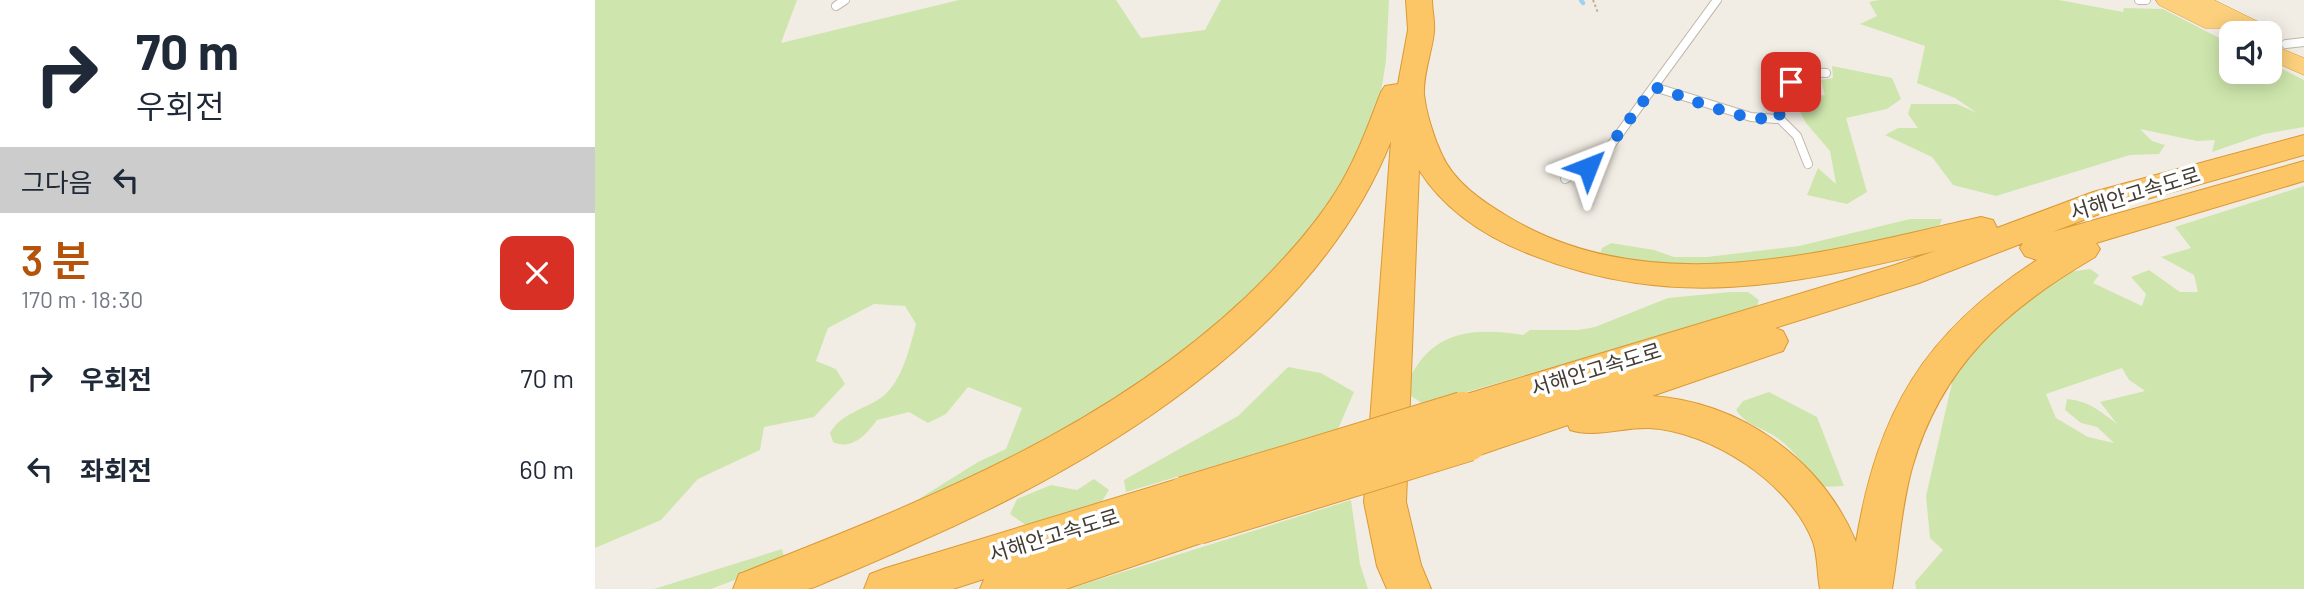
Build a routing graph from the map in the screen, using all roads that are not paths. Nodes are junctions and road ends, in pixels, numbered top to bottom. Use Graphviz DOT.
graph roads {
  1 [pos="845,0"];
  2 [pos="1430,0"];
  3 [pos="1438,0"];
  4 [pos="1717,0"];
  5 [pos="2139,0"];
  6 [pos="2146,0"];
  7 [pos="2167,0"];
  8 [pos="2210,4"];
  9 [pos="836,6"];
  10 [pos="1411,9"];
  11 [pos="2241,21"];
  12 [pos="2219,26"];
  13 [pos="2292,44"];
  14 [pos="2304,68"];
  15 [pos="1825,73"];
  16 [pos="1654,87"];
  17 [pos="1403,93"];
  18 [pos="1779,118"];
  19 [pos="2301,154"];
  20 [pos="1808,164"];
  21 [pos="1565,179"];
  22 [pos="2104,200"];
  23 [pos="2134,222"];
  24 [pos="1465,426"];
  25 [pos="1191,510"];
  26 [pos="755,589"];
  27 [pos="886,589"];
  28 [pos="1002,589"];
  29 [pos="1386,589"];
  30 [pos="1409,589"];
  31 [pos="1842,589"];
  32 [pos="1870,589"];
  1 -- 9 [label="lane"];
  2 -- 10 [label="highway"];
  3 -- 10 [label="highway"];
  4 -- 16 [label="lane"];
  5 -- 6 [label="lane"];
  7 -- 12 [label="highway"];
  8 -- 11 [label="highway"];
  10 -- 17 [label="highway"];
  13 -- 14 [label="highway"];
  15 -- 18 [label="lane"];
  16 -- 18 [label="lane"];
  16 -- 21 [label="lane"];
  17 -- 22 [label="highway"];
  17 -- 26 [label="highway"];
  17 -- 29 [label="highway"];
  17 -- 30 [label="highway"];
  18 -- 20 [label="lane"];
  19 -- 22 [label="highway, 서해안고속도로"];
  19 -- 23 [label="highway, 서해안고속도로"];
  22 -- 24 [label="highway, 서해안고속도로"];
  23 -- 24 [label="highway, 서해안고속도로"];
  23 -- 32 [label="highway"];
  24 -- 25 [label="highway, 서해안고속도로, bridge"];
  24 -- 31 [label="highway"];
  25 -- 27 [label="highway, 서해안고속도로"];
  25 -- 28 [label="highway, 서해안고속도로"];
}
